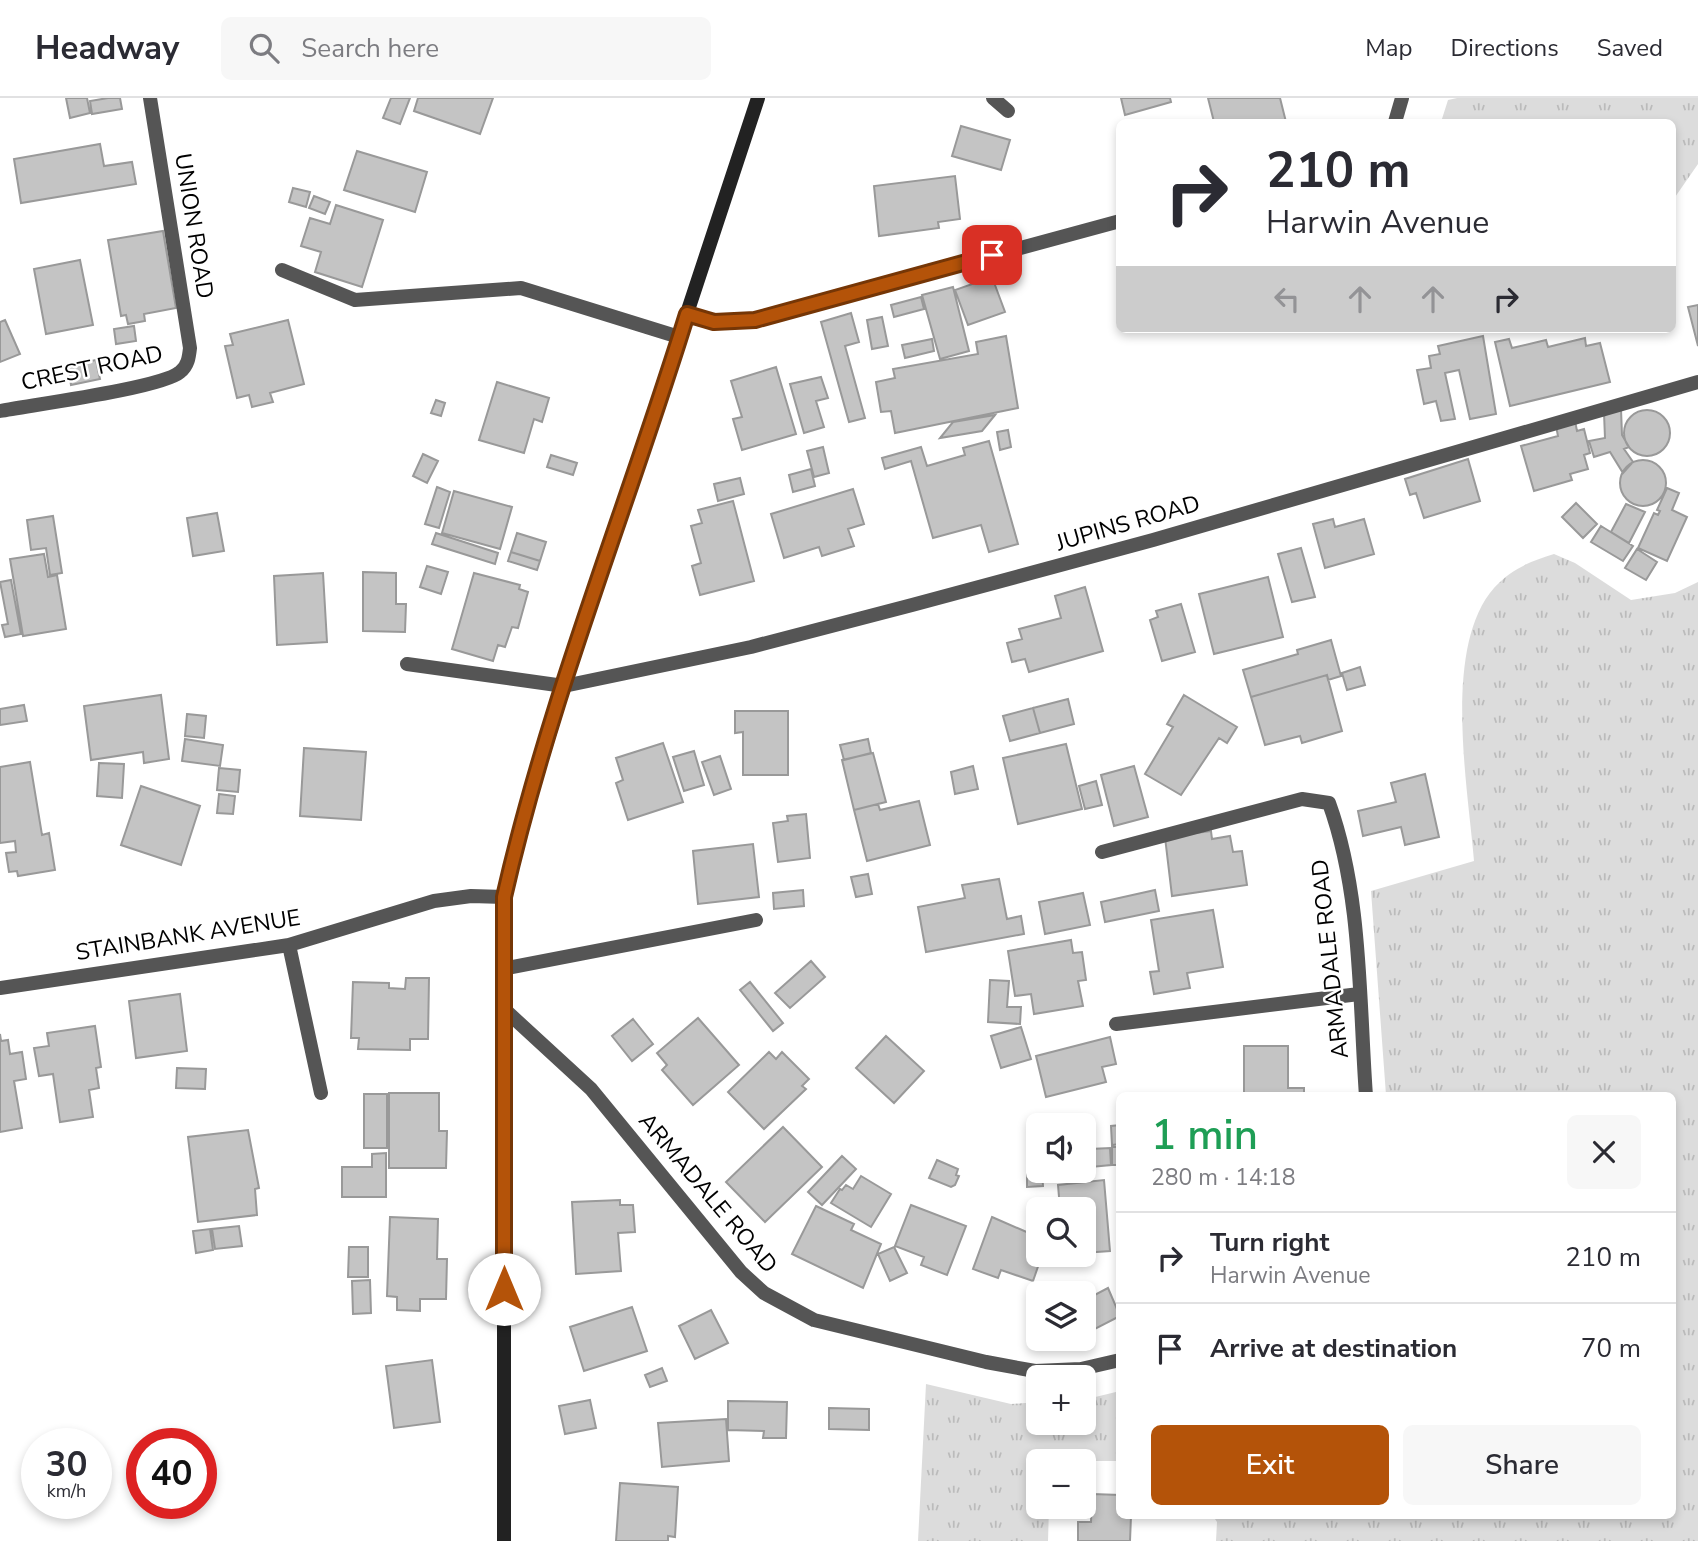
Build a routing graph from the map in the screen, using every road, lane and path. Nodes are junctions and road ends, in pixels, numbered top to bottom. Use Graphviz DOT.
graph roads {
  1 [pos="150,98"];
  2 [pos="758,98"];
  3 [pos="993,98"];
  4 [pos="1402,98"];
  5 [pos="1008,111"];
  6 [pos="1396,119"];
  7 [pos="1116,222"];
  8 [pos="282,270"];
  9 [pos="687,314"];
  10 [pos="680,337"];
  11 [pos="188,362"];
  12 [pos="1698,382"];
  13 [pos="0,411"];
  14 [pos="407,664"];
  15 [pos="565,686"];
  16 [pos="1102,852"];
  17 [pos="504,897"];
  18 [pos="756,920"];
  19 [pos="289,945"];
  20 [pos="502,969"];
  21 [pos="0,988"];
  22 [pos="1359,994"];
  23 [pos="504,1009"];
  24 [pos="1116,1024"];
  25 [pos="1366,1092"];
  26 [pos="321,1094"];
  27 [pos="1116,1361"];
  28 [pos="505,1541"];
  1 -- 11 [label="street, UNION ROAD"];
  2 -- 9 [label="street"];
  3 -- 5 [label="street"];
  4 -- 6 [label="street"];
  7 -- 9 [label="street"];
  8 -- 10 [label="street"];
  9 -- 10 [label="street"];
  10 -- 15 [label="street"];
  11 -- 13 [label="street, CREST ROAD"];
  12 -- 15 [label="street, JUPINS ROAD"];
  14 -- 15 [label="street, JUPINS ROAD"];
  15 -- 17 [label="street"];
  16 -- 22 [label="street, ARMADALE ROAD"];
  17 -- 19 [label="street, STAINBANK AVENUE"];
  17 -- 20 [label="street"];
  18 -- 20 [label="street"];
  19 -- 21 [label="street, STAINBANK AVENUE"];
  19 -- 26 [label="street"];
  20 -- 23 [label="street"];
  22 -- 24 [label="street"];
  22 -- 25 [label="street, ARMADALE ROAD"];
  23 -- 27 [label="street, ARMADALE ROAD"];
  23 -- 28 [label="street"];
}
